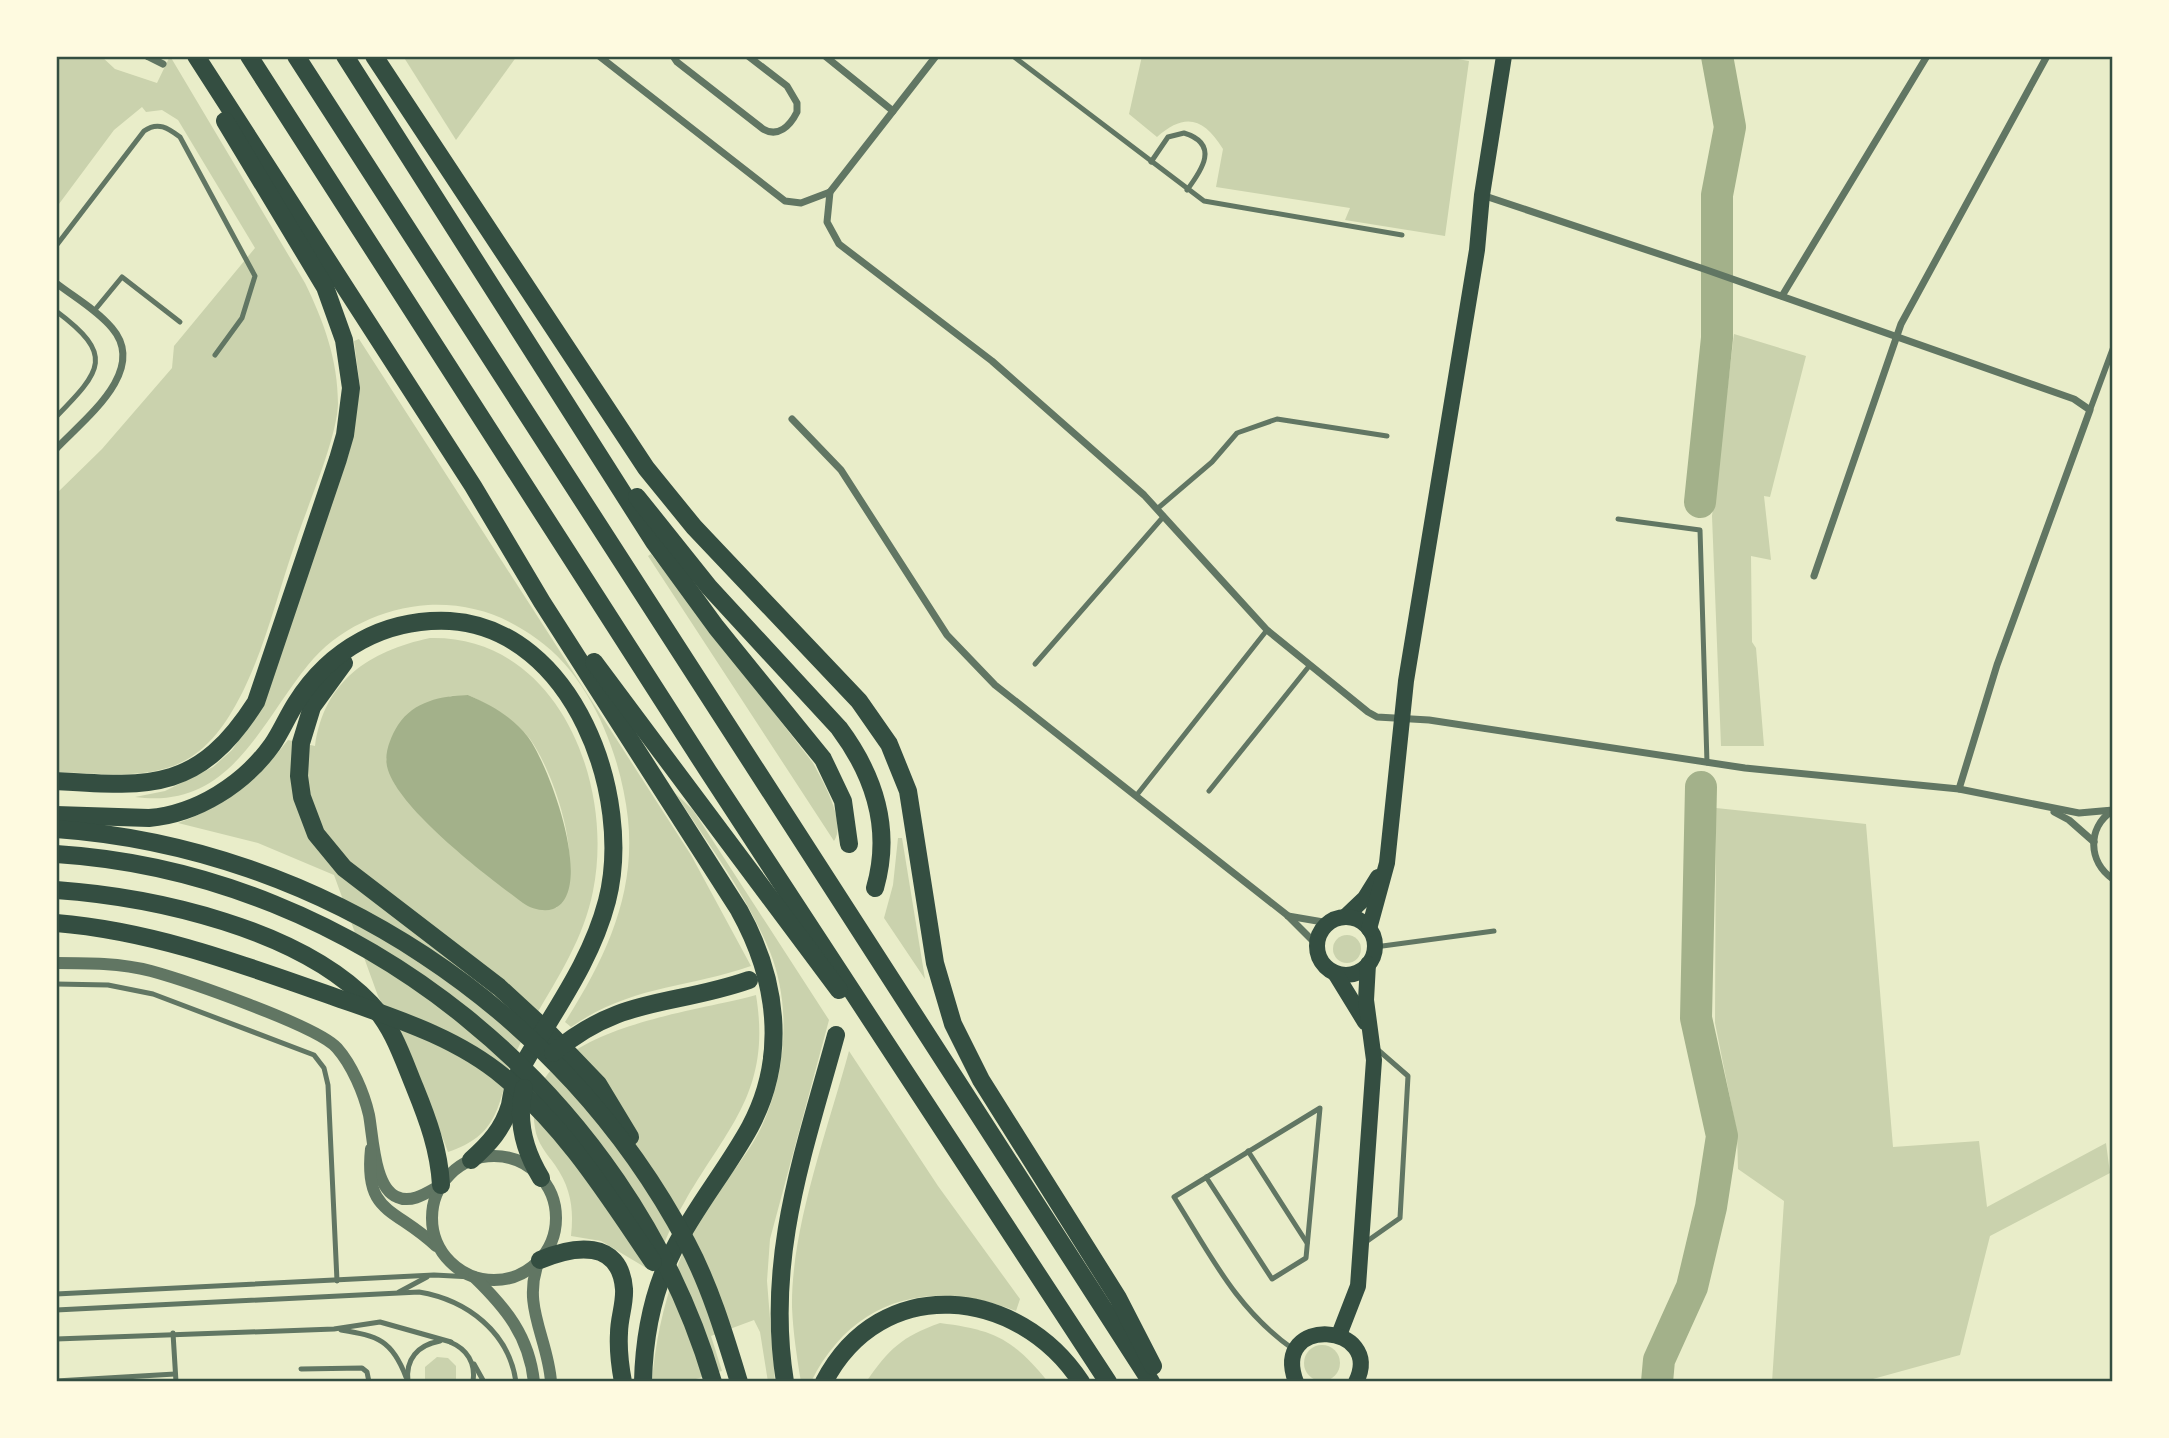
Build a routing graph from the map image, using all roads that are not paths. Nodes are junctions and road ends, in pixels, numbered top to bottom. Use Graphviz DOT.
graph roads {
  1 [pos="147,56"];
  2 [pos="190,56"];
  3 [pos="196,56"];
  4 [pos="249,56"];
  5 [pos="296,56"];
  6 [pos="345,56"];
  7 [pos="374,56"];
  8 [pos="599,56"];
  9 [pos="673,56"];
  10 [pos="748,56"];
  11 [pos="825,56"];
  12 [pos="936,56"];
  13 [pos="1013,56"];
  14 [pos="1504,56"];
  15 [pos="1927,56"];
  16 [pos="2047,56"];
  17 [pos="163,64"];
  18 [pos="894,111"];
  19 [pos="1151,162"];
  20 [pos="1187,190"];
  21 [pos="830,192"];
  22 [pos="1482,195"];
  23 [pos="1402,234"];
  24 [pos="56,246"];
  25 [pos="56,283"];
  26 [pos="1782,296"];
  27 [pos="504,304"];
  28 [pos="56,311"];
  29 [pos="93,312"];
  30 [pos="180,322"];
  31 [pos="1898,337"];
  32 [pos="2113,348"];
  33 [pos="215,355"];
  34 [pos="2090,410"];
  35 [pos="56,417"];
  36 [pos="792,419"];
  37 [pos="1387,436"];
  38 [pos="56,449"];
  39 [pos="473,486"];
  40 [pos="1157,509"];
  41 [pos="1164,516"];
  42 [pos="1618,519"];
  43 [pos="1814,576"];
  44 [pos="396,627"];
  45 [pos="1267,630"];
  46 [pos="1035,664"];
  47 [pos="1310,665"];
  48 [pos="1402,719"];
  49 [pos="1707,763"];
  50 [pos="56,782"];
  51 [pos="1959,789"];
  52 [pos="1209,791"];
  53 [pos="1136,796"];
  54 [pos="2047,809"];
  55 [pos="2113,810"];
  56 [pos="56,815"];
  57 [pos="56,829"];
  58 [pos="2094,842"];
  59 [pos="849,844"];
  60 [pos="56,854"];
  61 [pos="1387,863"];
  62 [pos="2112,880"];
  63 [pos="875,888"];
  64 [pos="56,890"];
  65 [pos="1287,915"];
  66 [pos="1346,917"];
  67 [pos="1329,922"];
  68 [pos="56,923"];
  69 [pos="1369,929"];
  70 [pos="1494,931"];
  71 [pos="1317,945"];
  72 [pos="1375,947"];
  73 [pos="56,963"];
  74 [pos="1368,964"];
  75 [pos="1335,973"];
  76 [pos="749,980"];
  77 [pos="56,984"];
  78 [pos="836,1035"];
  79 [pos="541,1040"];
  80 [pos="1373,1041"];
  81 [pos="914,1086"];
  82 [pos="523,1091"];
  83 [pos="372,1141"];
  84 [pos="1248,1152"];
  85 [pos="471,1160"];
  86 [pos="1206,1177"];
  87 [pos="541,1178"];
  88 [pos="441,1185"];
  89 [pos="662,1199"];
  90 [pos="1307,1244"];
  91 [pos="1361,1246"];
  92 [pos="442,1252"];
  93 [pos="540,1260"];
  94 [pos="431,1275"];
  95 [pos="474,1277"];
  96 [pos="337,1281"];
  97 [pos="396,1293"];
  98 [pos="56,1294"];
  99 [pos="56,1310"];
  100 [pos="688,1314"];
  101 [pos="334,1329"];
  102 [pos="173,1333"];
  103 [pos="1339,1335"];
  104 [pos="56,1339"];
  105 [pos="451,1342"];
  106 [pos="1296,1351"];
  107 [pos="470,1357"];
  108 [pos="301,1369"];
  109 [pos="175,1374"];
  110 [pos="407,1378"];
  111 [pos="711,1378"];
  112 [pos="56,1381"];
  113 [pos="176,1382"];
  114 [pos="369,1382"];
  115 [pos="474,1382"];
  116 [pos="484,1382"];
  117 [pos="516,1382"];
  118 [pos="534,1382"];
  119 [pos="551,1382"];
  120 [pos="624,1382"];
  121 [pos="643,1382"];
  122 [pos="738,1382"];
  123 [pos="785,1382"];
  124 [pos="824,1382"];
  125 [pos="1080,1382"];
  126 [pos="1108,1382"];
  127 [pos="1151,1382"];
  128 [pos="1161,1382"];
  129 [pos="1296,1382"];
  130 [pos="1356,1382"];
  1 -- 17 [label="street"];
  2 -- 50 [label="highway"];
  3 -- 39 [label="highway"];
  4 -- 81 [label="highway"];
  5 -- 127 [label="highway"];
  6 -- 27 [label="highway"];
  7 -- 128 [label="highway"];
  8 -- 21 [label="street"];
  9 -- 10 [label="street"];
  11 -- 18 [label="street"];
  12 -- 18 [label="street"];
  13 -- 19 [label="lane"];
  14 -- 22 [label="main road"];
  15 -- 26 [label="street"];
  16 -- 31 [label="street"];
  18 -- 21 [label="street"];
  19 -- 20 [label="lane"];
  19 -- 20 [label="lane"];
  20 -- 23 [label="lane"];
  21 -- 40 [label="street"];
  22 -- 26 [label="street"];
  22 -- 48 [label="main road"];
  24 -- 33 [label="lane"];
  25 -- 29 [label="street"];
  26 -- 31 [label="street"];
  27 -- 59 [label="highway"];
  27 -- 63 [label="highway"];
  28 -- 35 [label="lane"];
  29 -- 30 [label="lane"];
  29 -- 38 [label="street"];
  31 -- 34 [label="street"];
  31 -- 43 [label="street"];
  32 -- 34 [label="street"];
  34 -- 51 [label="street"];
  36 -- 53 [label="street"];
  37 -- 40 [label="lane"];
  39 -- 81 [label="highway"];
  39 -- 121 [label="highway"];
  40 -- 41 [label="street"];
  41 -- 45 [label="street"];
  41 -- 46 [label="lane"];
  42 -- 49 [label="lane"];
  44 -- 56 [label="highway"];
  44 -- 79 [label="highway"];
  44 -- 89 [label="highway"];
  45 -- 47 [label="street"];
  45 -- 53 [label="lane"];
  47 -- 48 [label="street"];
  47 -- 52 [label="lane"];
  48 -- 49 [label="street"];
  48 -- 61 [label="main road"];
  49 -- 51 [label="street"];
  51 -- 54 [label="street"];
  53 -- 65 [label="street"];
  54 -- 55 [label="street"];
  54 -- 58 [label="street"];
  55 -- 58 [label="street"];
  57 -- 89 [label="highway"];
  58 -- 62 [label="street"];
  60 -- 100 [label="highway"];
  61 -- 66 [label="main road"];
  61 -- 69 [label="main road"];
  64 -- 88 [label="highway"];
  65 -- 67 [label="street"];
  65 -- 71 [label="street"];
  66 -- 67 [label="main road"];
  66 -- 69 [label="main road"];
  67 -- 71 [label="main road"];
  68 -- 100 [label="highway"];
  69 -- 72 [label="main road"];
  70 -- 72 [label="lane"];
  71 -- 75 [label="main road"];
  72 -- 74 [label="main road"];
  73 -- 83 [label="street"];
  74 -- 75 [label="main road"];
  74 -- 80 [label="main road"];
  75 -- 80 [label="main road"];
  76 -- 82 [label="highway"];
  77 -- 96 [label="lane"];
  78 -- 123 [label="highway"];
  79 -- 82 [label="highway"];
  79 -- 85 [label="highway"];
  80 -- 91 [label="main road"];
  80 -- 91 [label="lane"];
  81 -- 126 [label="highway"];
  82 -- 87 [label="highway"];
  83 -- 88 [label="street"];
  83 -- 92 [label="street"];
  84 -- 86 [label="lane"];
  84 -- 90 [label="lane"];
  84 -- 90 [label="lane"];
  85 -- 87 [label="street"];
  85 -- 88 [label="street"];
  86 -- 90 [label="lane"];
  86 -- 106 [label="lane"];
  87 -- 93 [label="street"];
  88 -- 92 [label="street"];
  89 -- 122 [label="highway"];
  91 -- 103 [label="main road"];
  92 -- 95 [label="street"];
  93 -- 95 [label="street"];
  93 -- 119 [label="street"];
  93 -- 120 [label="highway"];
  94 -- 95 [label="lane"];
  94 -- 96 [label="lane"];
  94 -- 97 [label="lane"];
  95 -- 118 [label="street"];
  96 -- 98 [label="lane"];
  97 -- 99 [label="lane"];
  97 -- 117 [label="lane"];
  100 -- 111 [label="highway"];
  101 -- 102 [label="lane"];
  101 -- 105 [label="lane"];
  101 -- 110 [label="lane"];
  102 -- 104 [label="lane"];
  102 -- 109 [label="lane"];
  103 -- 106 [label="main road"];
  103 -- 130 [label="main road"];
  105 -- 107 [label="lane"];
  105 -- 110 [label="lane"];
  106 -- 129 [label="main road"];
  107 -- 115 [label="lane"];
  107 -- 116 [label="lane"];
  108 -- 114 [label="lane"];
  109 -- 112 [label="lane"];
  109 -- 113 [label="lane"];
  124 -- 125 [label="highway"];
}
